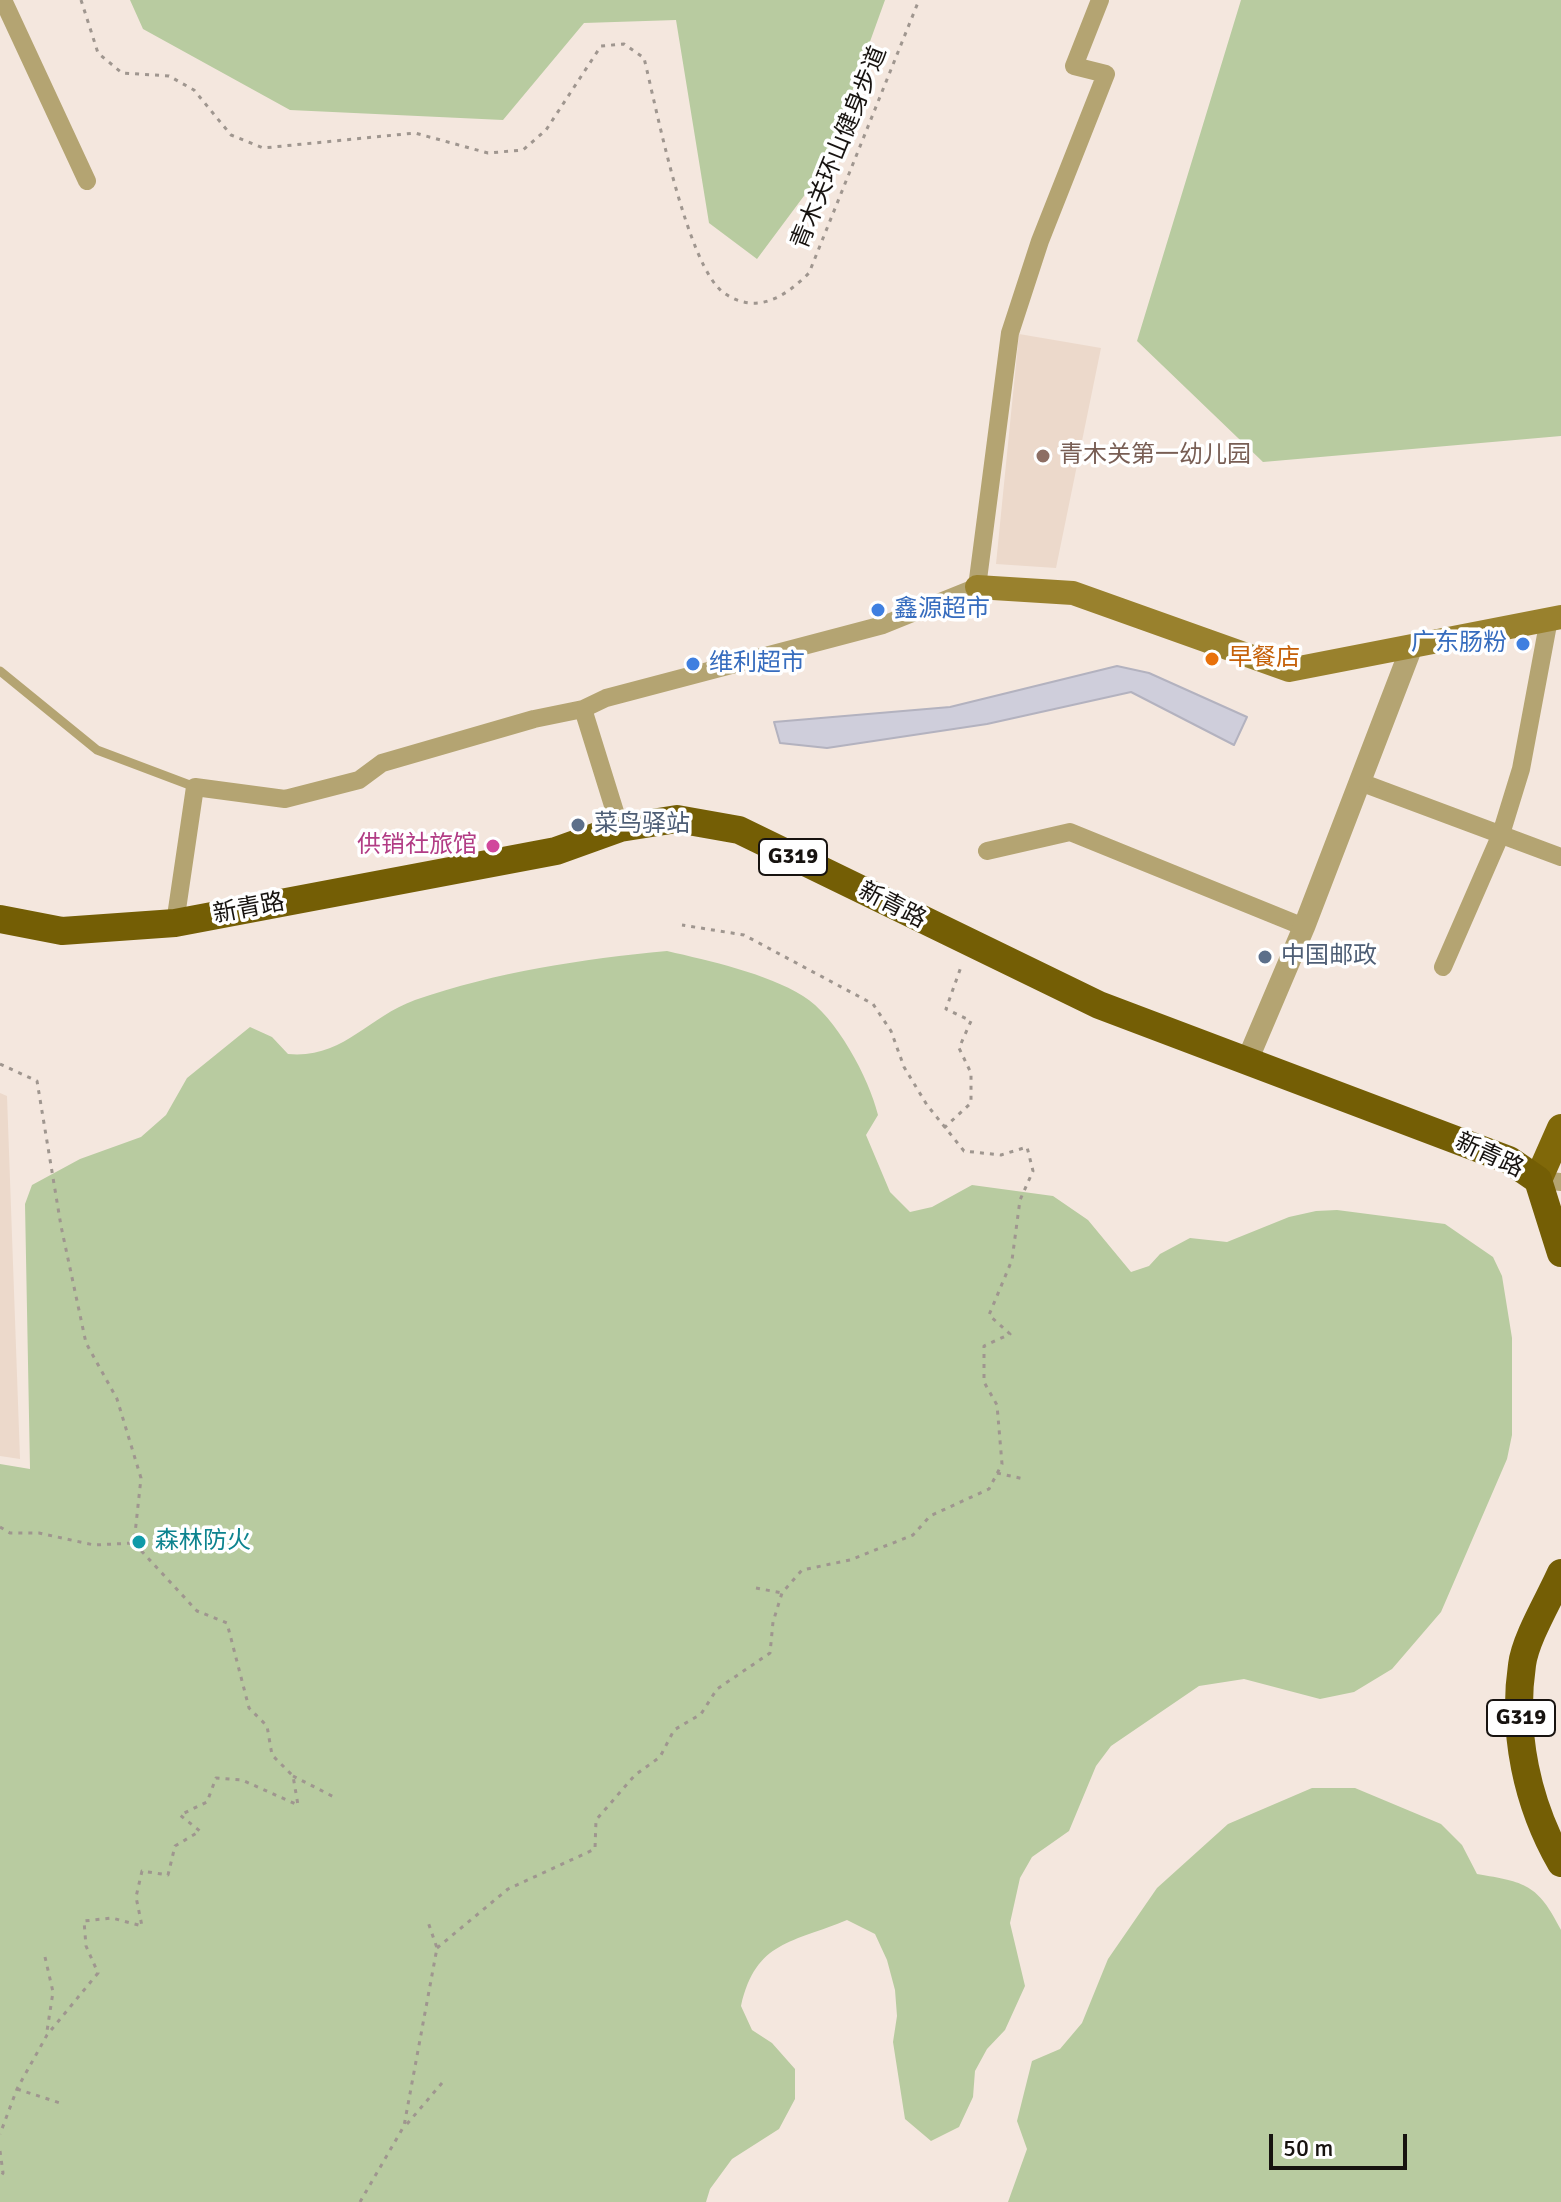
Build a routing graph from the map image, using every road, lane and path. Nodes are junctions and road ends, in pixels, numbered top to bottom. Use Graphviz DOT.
graph roads {
  1 [pos="3,0"];
  2 [pos="81,0"];
  3 [pos="919,0"];
  4 [pos="1100,0"];
  5 [pos="87,181"];
  6 [pos="977,587"];
  7 [pos="1555,618"];
  8 [pos="1412,646"];
  9 [pos="0,671"];
  10 [pos="583,709"];
  11 [pos="1360,782"];
  12 [pos="195,787"];
  13 [pos="620,828"];
  14 [pos="1501,834"];
  15 [pos="987,851"];
  16 [pos="1561,857"];
  17 [pos="0,919"];
  18 [pos="175,923"];
  19 [pos="682,925"];
  20 [pos="1304,927"];
  21 [pos="969,945"];
  22 [pos="1443,967"];
  23 [pos="1247,1061"];
  24 [pos="0,1064"];
  25 [pos="944,1128"];
  26 [pos="1561,1128"];
  27 [pos="1550,1181"];
  28 [pos="1561,1253"];
  29 [pos="997,1473"];
  30 [pos="1024,1479"];
  31 [pos="0,1527"];
  32 [pos="134,1543"];
  33 [pos="1559,1582"];
  34 [pos="756,1588"];
  35 [pos="782,1593"];
  36 [pos="293,1776"];
  37 [pos="334,1797"];
  38 [pos="1561,1863"];
  39 [pos="427,1919"];
  40 [pos="437,1948"];
  41 [pos="45,1957"];
  42 [pos="47,2035"];
  43 [pos="442,2083"];
  44 [pos="17,2089"];
  45 [pos="60,2103"];
  46 [pos="404,2126"];
  47 [pos="0,2134"];
  48 [pos="0,2151"];
  49 [pos="0,2178"];
  50 [pos="360,2202"];
  1 -- 5 [label="street"];
  2 -- 3 [label="path, 青木关环山健身步道"];
  4 -- 6 [label="street"];
  6 -- 8 [label="main road"];
  6 -- 10 [label="street"];
  7 -- 8 [label="main road"];
  7 -- 14 [label="street"];
  8 -- 11 [label="street"];
  9 -- 12 [label="lane"];
  10 -- 12 [label="street"];
  10 -- 13 [label="street"];
  11 -- 14 [label="street"];
  11 -- 20 [label="street"];
  12 -- 18 [label="street"];
  13 -- 18 [label="highway, 新青路 / G319"];
  13 -- 21 [label="highway, 新青路 / G319"];
  14 -- 16 [label="street"];
  14 -- 22 [label="street"];
  15 -- 20 [label="street"];
  17 -- 18 [label="highway, 新青路 / G319"];
  19 -- 25 [label="path"];
  20 -- 23 [label="street"];
  21 -- 23 [label="highway, 新青路 / G319"];
  21 -- 25 [label="path"];
  23 -- 27 [label="highway, 新青路 / G319"];
  24 -- 32 [label="path"];
  25 -- 29 [label="path"];
  26 -- 27 [label="main road"];
  27 -- 28 [label="highway, 新青路"];
  29 -- 30 [label="path"];
  29 -- 35 [label="path"];
  31 -- 32 [label="path"];
  32 -- 36 [label="path"];
  33 -- 38 [label="highway, G319"];
  34 -- 35 [label="path"];
  35 -- 40 [label="path"];
  36 -- 37 [label="path"];
  36 -- 42 [label="path"];
  39 -- 40 [label="path"];
  40 -- 46 [label="path"];
  41 -- 42 [label="path"];
  42 -- 44 [label="path"];
  43 -- 46 [label="path"];
  44 -- 45 [label="path"];
  44 -- 47 [label="path"];
  46 -- 50 [label="path"];
  48 -- 49 [label="path"];
}
